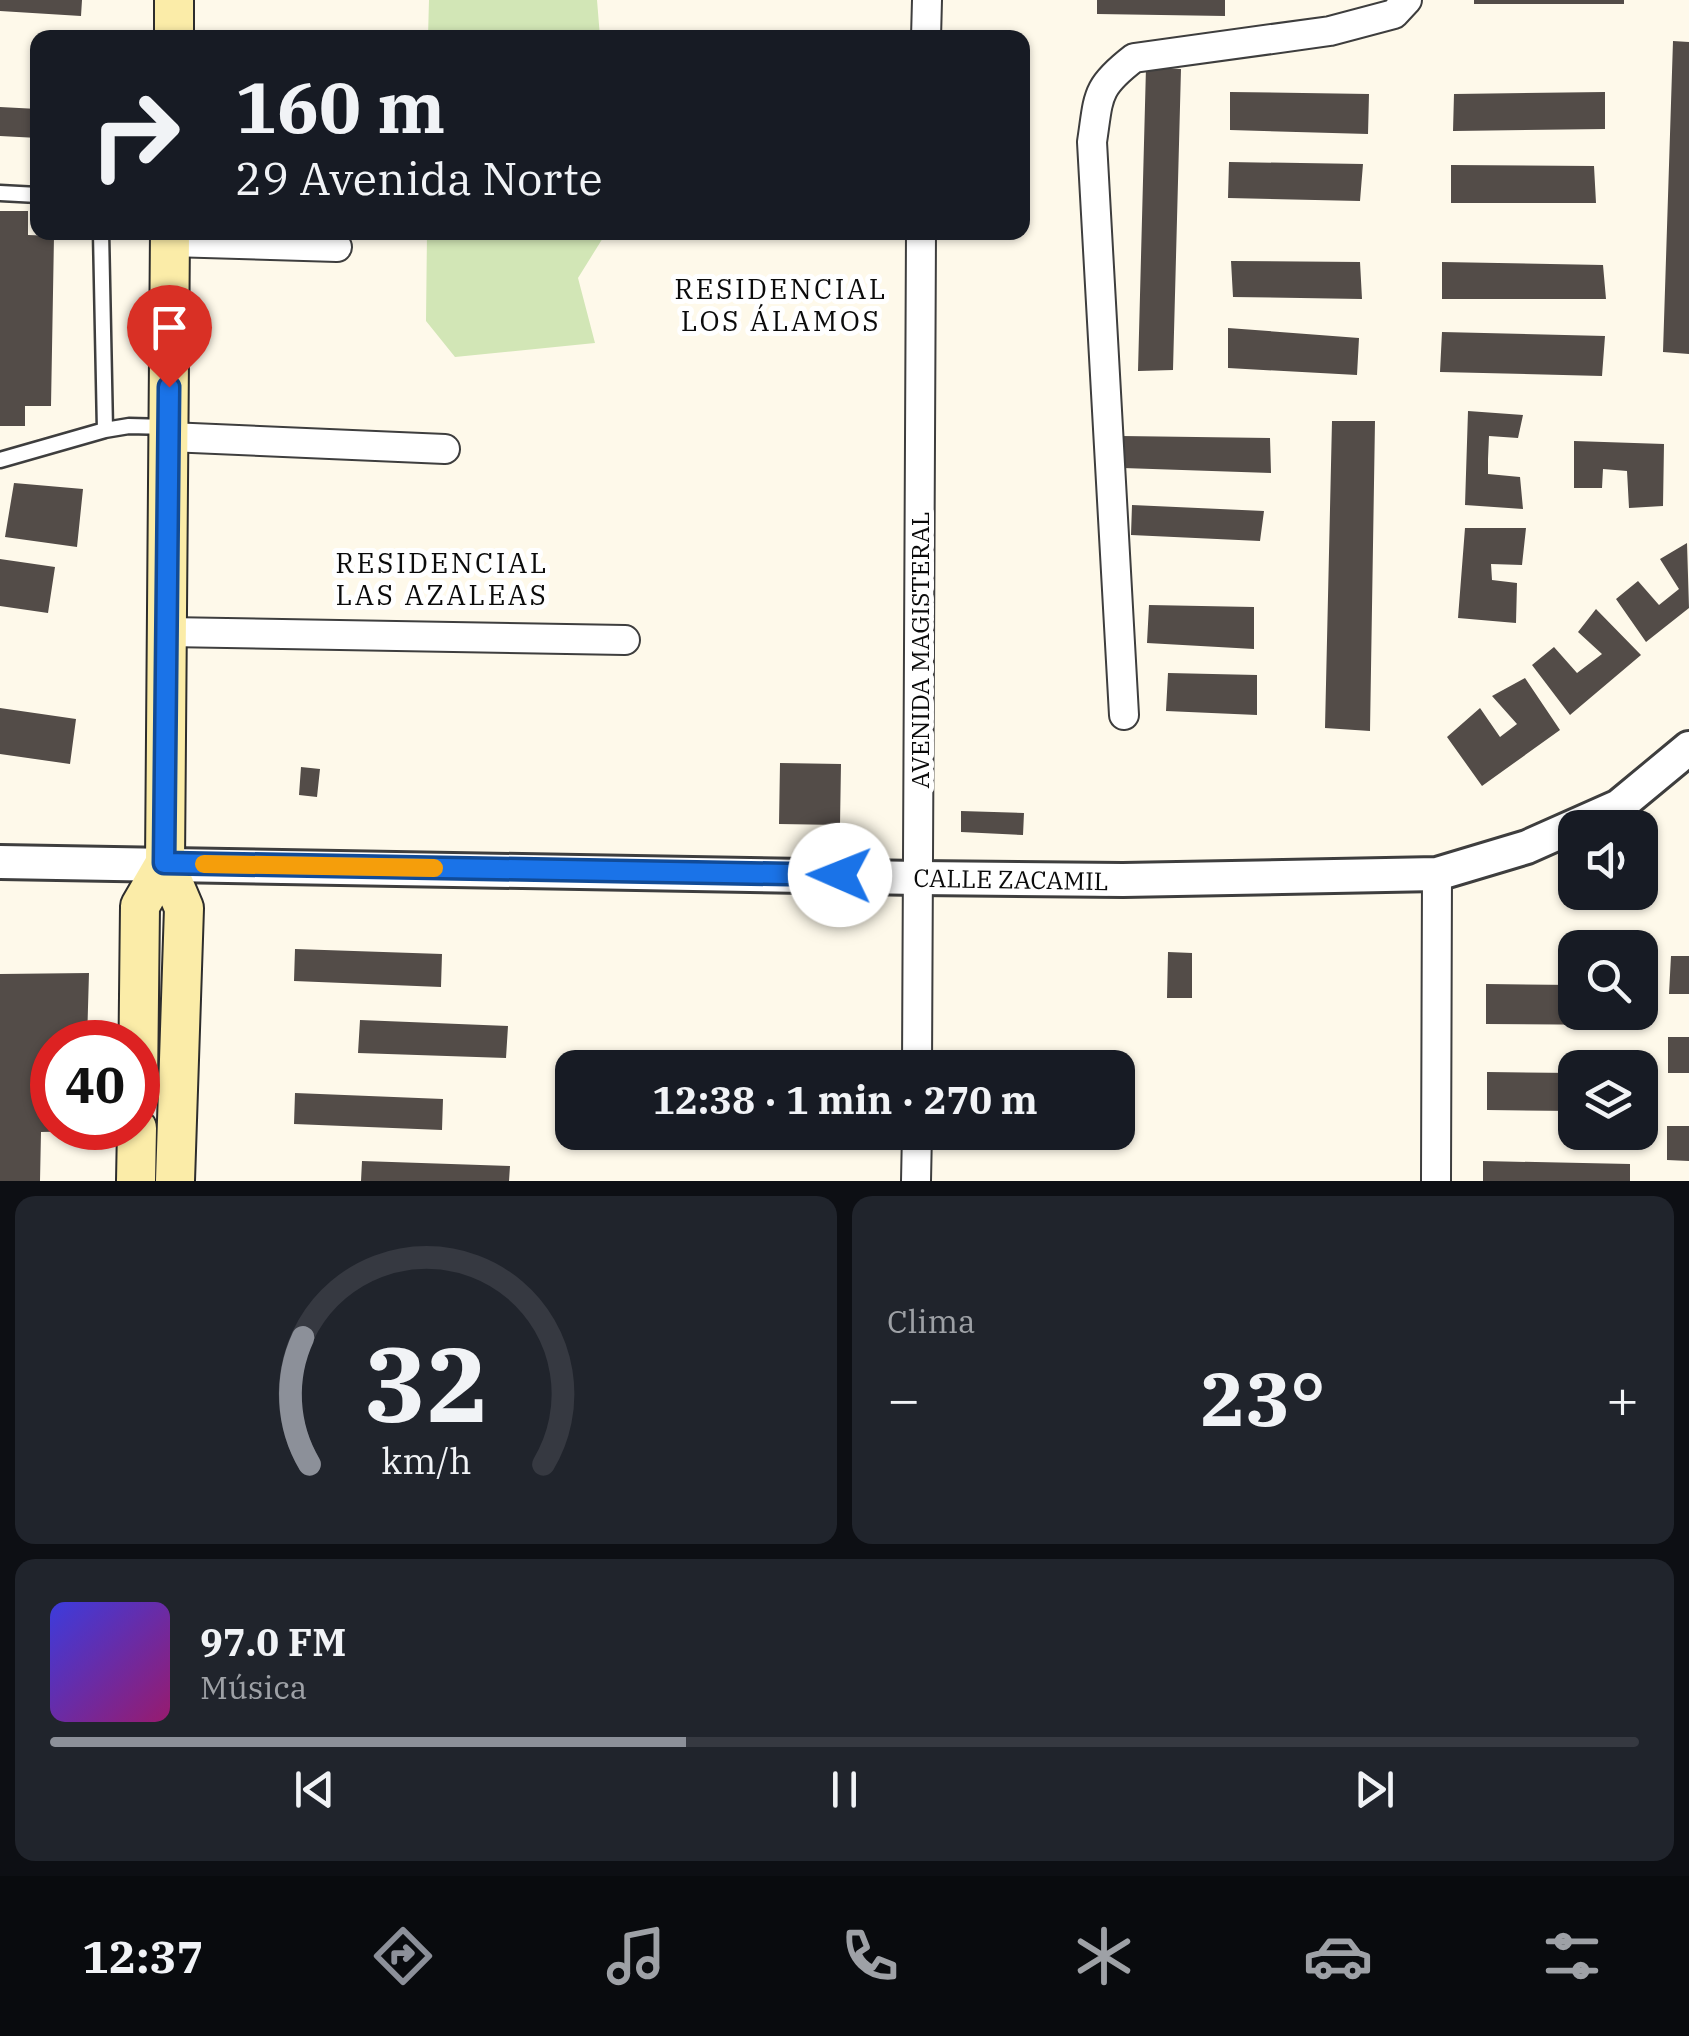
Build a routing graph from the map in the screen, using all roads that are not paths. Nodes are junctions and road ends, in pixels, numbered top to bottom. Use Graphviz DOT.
graph roads {
  1 [pos="174,0"];
  2 [pos="927,0"];
  3 [pos="1407,0"];
  4 [pos="174,30"];
  5 [pos="926,30"];
  6 [pos="0,192"];
  7 [pos="30,194"];
  8 [pos="102,240"];
  9 [pos="170,240"];
  10 [pos="220,240"];
  11 [pos="920,240"];
  12 [pos="337,247"];
  13 [pos="105,430"];
  14 [pos="169,432"];
  15 [pos="445,449"];
  16 [pos="0,460"];
  17 [pos="168,632"];
  18 [pos="625,640"];
  19 [pos="1124,714"];
  20 [pos="1689,748"];
  21 [pos="0,862"];
  22 [pos="164,863"];
  23 [pos="1437,874"];
  24 [pos="918,878"];
  25 [pos="139,1020"];
  26 [pos="917,1050"];
  27 [pos="137,1150"];
  28 [pos="917,1150"];
  29 [pos="136,1181"];
  30 [pos="176,1181"];
  31 [pos="916,1181"];
  32 [pos="1436,1181"];
  1 -- 4 [label="main road"];
  2 -- 5 [label="street"];
  3 -- 19 [label="street"];
  6 -- 7 [label="lane"];
  8 -- 13 [label="lane"];
  9 -- 14 [label="main road"];
  10 -- 12 [label="street"];
  11 -- 24 [label="street, AVENIDA MAGISTERAL"];
  13 -- 14 [label="lane"];
  13 -- 16 [label="lane"];
  14 -- 15 [label="street"];
  14 -- 17 [label="main road"];
  17 -- 18 [label="street"];
  17 -- 22 [label="main road"];
  20 -- 23 [label="street, CALLE ZACAMIL"];
  21 -- 22 [label="street, CALLE ZACAMIL"];
  22 -- 24 [label="street, CALLE ZACAMIL"];
  22 -- 25 [label="main road"];
  22 -- 30 [label="main road"];
  23 -- 24 [label="street, CALLE ZACAMIL"];
  23 -- 32 [label="street"];
  24 -- 26 [label="street, AVENIDA MAGISTERAL"];
  27 -- 29 [label="main road"];
  28 -- 31 [label="street"];
}
